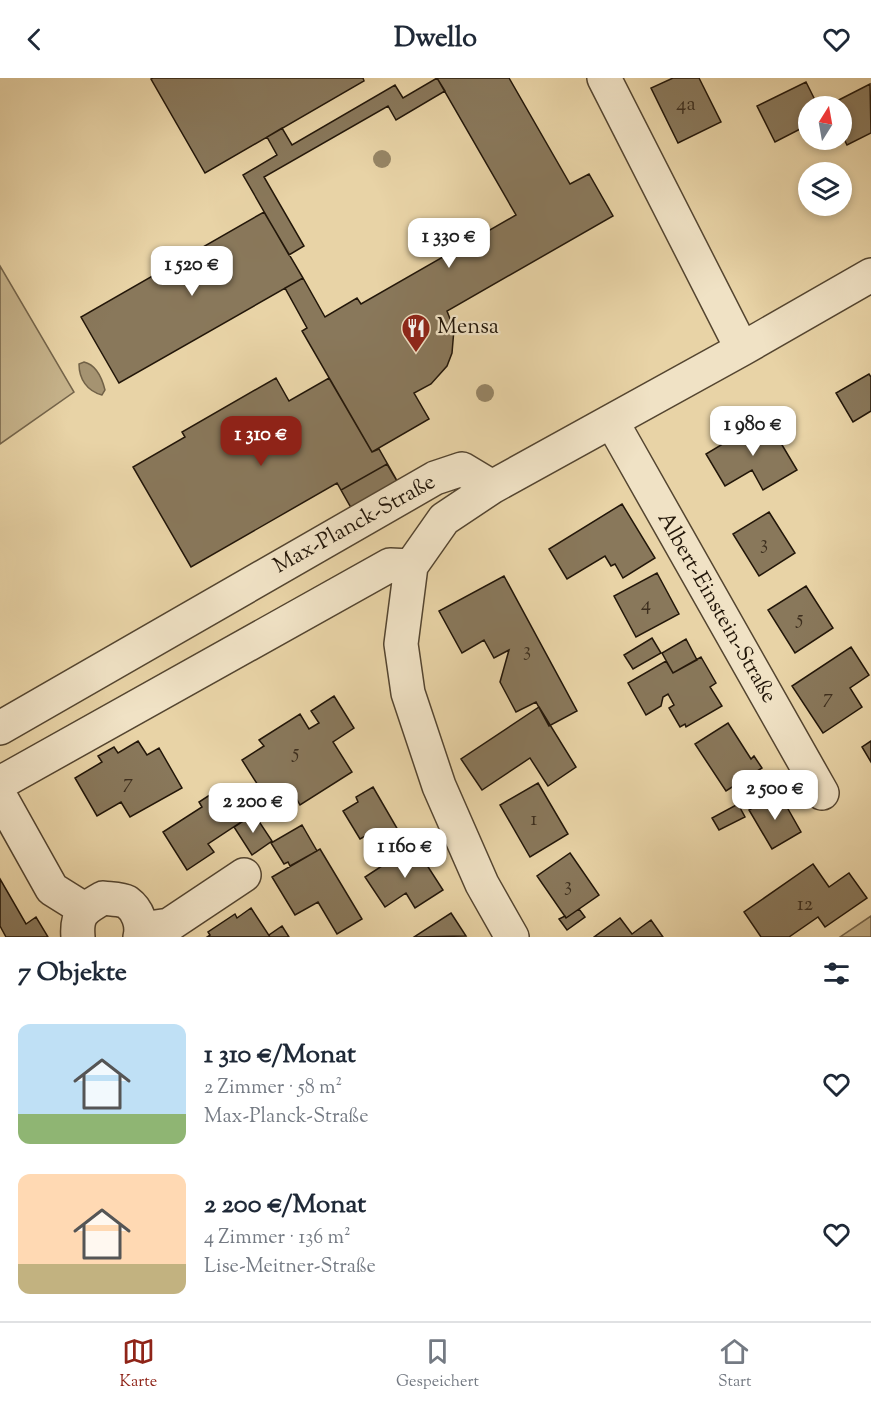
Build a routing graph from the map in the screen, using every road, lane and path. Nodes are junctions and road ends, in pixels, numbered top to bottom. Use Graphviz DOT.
graph roads {
  1 [pos="604,78"];
  2 [pos="871,275"];
  3 [pos="742,349"];
  4 [pos="612,422"];
  5 [pos="492,487"];
  6 [pos="411,566"];
  7 [pos="0,728"];
  8 [pos="0,783"];
  9 [pos="822,793"];
  10 [pos="0,796"];
  11 [pos="243,875"];
  12 [pos="81,923"];
  13 [pos="141,933"];
  14 [pos="512,937"];
  1 -- 3 [label="street"];
  2 -- 3 [label="street"];
  3 -- 4 [label="street"];
  4 -- 5 [label="street"];
  4 -- 9 [label="street, Albert-Einstein-Straße"];
  5 -- 6 [label="street"];
  5 -- 7 [label="street, Max-Planck-Straße"];
  6 -- 8 [label="street"];
  6 -- 14 [label="street"];
  10 -- 12 [label="street"];
  11 -- 13 [label="street"];
  12 -- 13 [label="street"];
}
